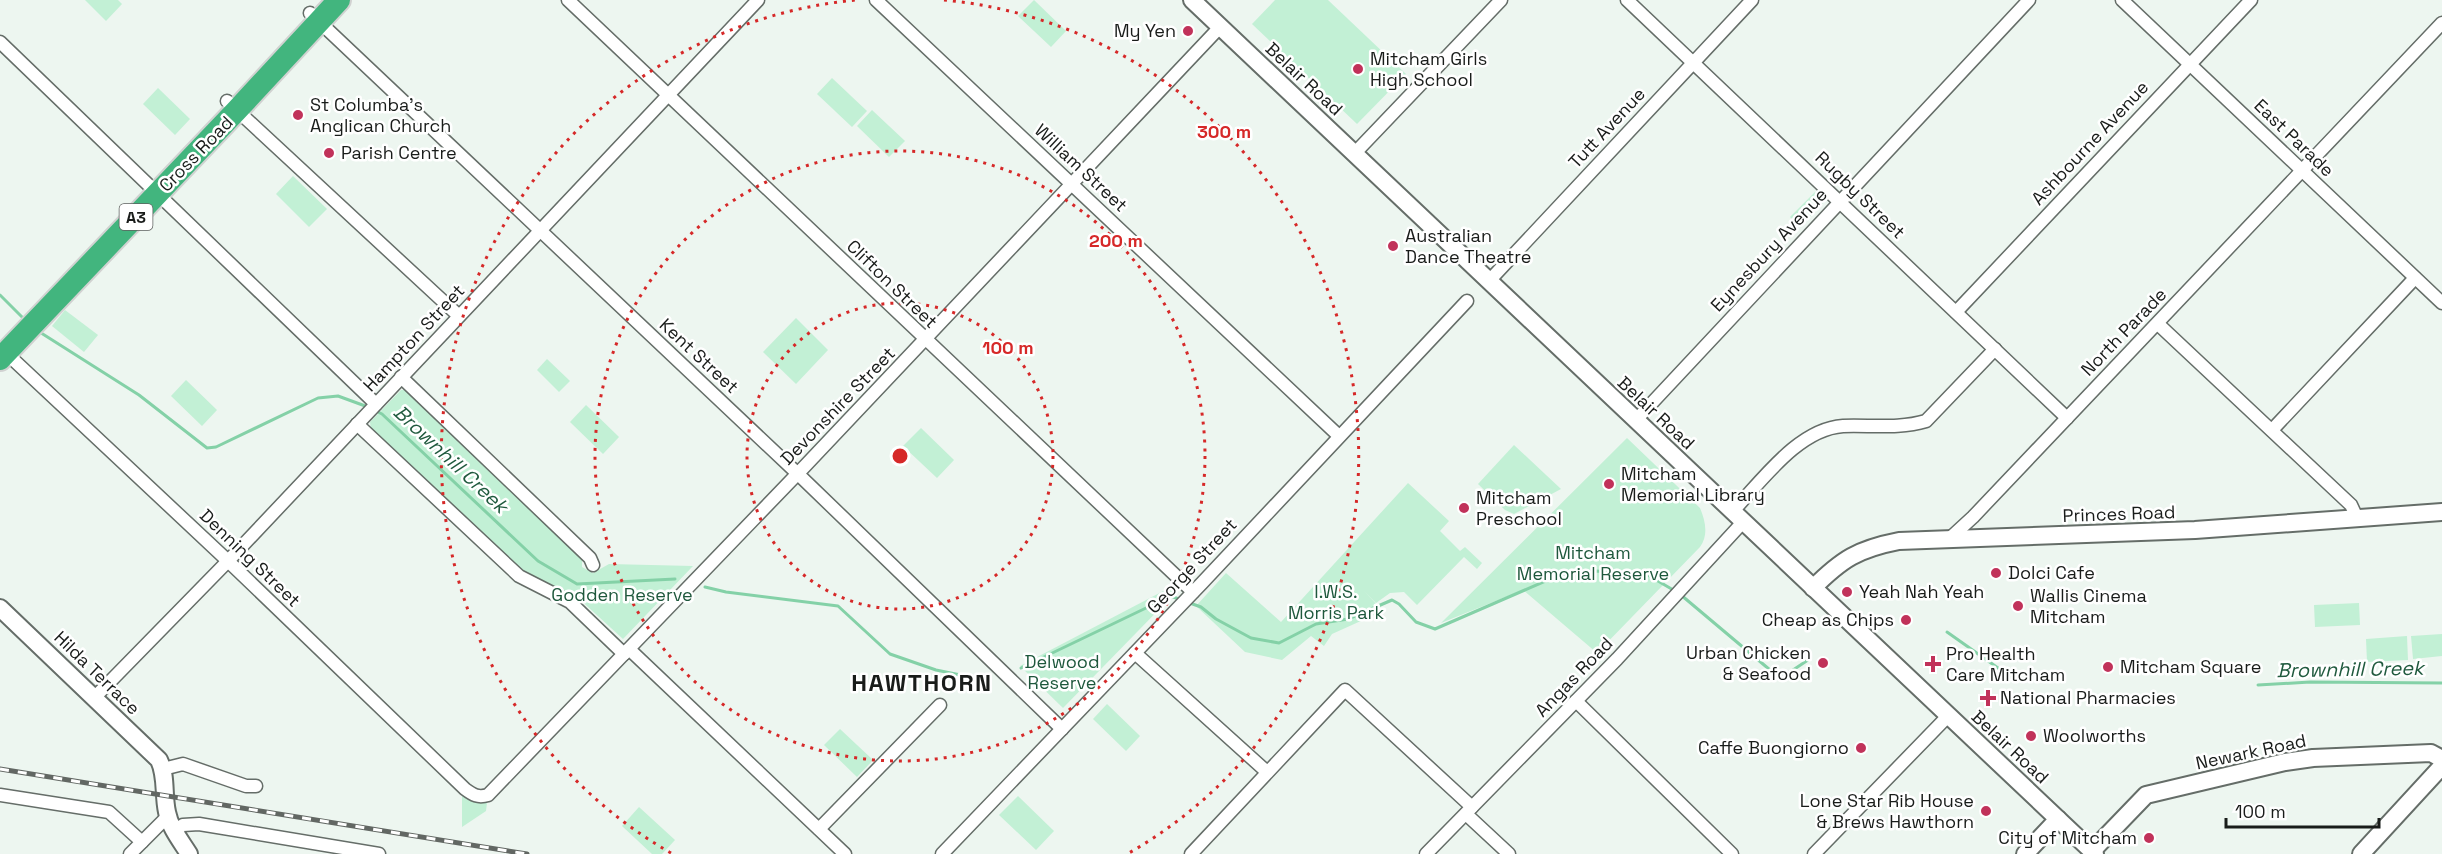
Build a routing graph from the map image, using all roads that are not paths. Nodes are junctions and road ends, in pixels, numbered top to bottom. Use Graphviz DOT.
graph roads {
  1 [pos="339,0"];
  2 [pos="568,0"];
  3 [pos="758,0"];
  4 [pos="876,0"];
  5 [pos="1192,0"];
  6 [pos="1501,0"];
  7 [pos="1627,0"];
  8 [pos="1752,0"];
  9 [pos="2029,0"];
  10 [pos="2122,0"];
  11 [pos="2252,0"];
  12 [pos="317,11"];
  13 [pos="2442,23"];
  14 [pos="1220,27"];
  15 [pos="0,42"];
  16 [pos="1693,62"];
  17 [pos="2190,64"];
  18 [pos="668,95"];
  19 [pos="232,106"];
  20 [pos="1354,154"];
  21 [pos="2302,171"];
  22 [pos="1073,184"];
  23 [pos="152,190"];
  24 [pos="1839,201"];
  25 [pos="539,230"];
  26 [pos="2415,278"];
  27 [pos="1489,281"];
  28 [pos="1467,301"];
  29 [pos="2442,303"];
  30 [pos="1956,312"];
  31 [pos="459,316"];
  32 [pos="2157,324"];
  33 [pos="925,340"];
  34 [pos="2,349"];
  35 [pos="1995,349"];
  36 [pos="401,377"];
  37 [pos="373,407"];
  38 [pos="2067,418"];
  39 [pos="1636,420"];
  40 [pos="357,424"];
  41 [pos="2271,430"];
  42 [pos="1339,436"];
  43 [pos="798,474"];
  44 [pos="2442,512"];
  45 [pos="1738,517"];
  46 [pos="1972,518"];
  47 [pos="2357,518"];
  48 [pos="1980,539"];
  49 [pos="1948,540"];
  50 [pos="228,561"];
  51 [pos="593,566"];
  52 [pos="1813,588"];
  53 [pos="1192,592"];
  54 [pos="0,608"];
  55 [pos="627,651"];
  56 [pos="1135,653"];
  57 [pos="94,698"];
  58 [pos="1576,701"];
  59 [pos="940,705"];
  60 [pos="1948,716"];
  61 [pos="1062,729"];
  62 [pos="2442,759"];
  63 [pos="2442,766"];
  64 [pos="163,770"];
  65 [pos="1267,772"];
  66 [pos="256,786"];
  67 [pos="0,795"];
  68 [pos="474,795"];
  69 [pos="1469,811"];
  70 [pos="2058,819"];
  71 [pos="171,824"];
  72 [pos="819,829"];
  73 [pos="142,842"];
  74 [pos="2093,853"];
  75 [pos="130,854"];
  76 [pos="189,854"];
  77 [pos="379,854"];
  78 [pos="846,854"];
  79 [pos="942,854"];
  80 [pos="1191,854"];
  81 [pos="1426,854"];
  82 [pos="1509,854"];
  83 [pos="1732,854"];
  84 [pos="1814,854"];
  85 [pos="2025,854"];
  86 [pos="2361,854"];
  1 -- 12 [label="highway, Cross Road / A3"];
  2 -- 18 [label="street, Clifton Street"];
  3 -- 18 [label="street, Hampton Street"];
  4 -- 22 [label="street, William Street"];
  5 -- 14 [label="street, Belair Road"];
  6 -- 20 [label="street"];
  7 -- 16 [label="street, Rugby Street"];
  8 -- 16 [label="street, Tutt Avenue"];
  9 -- 24 [label="street, Eynesbury Avenue"];
  10 -- 17 [label="street, East Parade"];
  11 -- 17 [label="street, Ashbourne Avenue"];
  12 -- 19 [label="highway, Cross Road / A3"];
  12 -- 25 [label="street, Kent Street"];
  13 -- 21 [label="street, North Parade"];
  14 -- 20 [label="street, Belair Road"];
  14 -- 22 [label="street, Devonshire Street"];
  15 -- 23 [label="street"];
  16 -- 24 [label="street, Rugby Street"];
  16 -- 27 [label="street, Tutt Avenue"];
  17 -- 21 [label="street, East Parade"];
  17 -- 30 [label="street, Ashbourne Avenue"];
  18 -- 25 [label="street, Hampton Street"];
  18 -- 33 [label="street, Clifton Street"];
  19 -- 23 [label="highway, Cross Road / A3"];
  19 -- 31 [label="street"];
  20 -- 27 [label="street, Belair Road"];
  21 -- 26 [label="street, East Parade"];
  21 -- 32 [label="street, North Parade"];
  22 -- 33 [label="street, Devonshire Street"];
  22 -- 42 [label="street, William Street"];
  23 -- 34 [label="highway, Cross Road / A3"];
  23 -- 37 [label="street"];
  24 -- 30 [label="street, Rugby Street"];
  24 -- 39 [label="street, Eynesbury Avenue"];
  25 -- 31 [label="street, Hampton Street"];
  25 -- 43 [label="street, Kent Street"];
  26 -- 29 [label="street, East Parade"];
  26 -- 41 [label="street"];
  27 -- 39 [label="street, Belair Road"];
  28 -- 42 [label="street, George Street"];
  30 -- 35 [label="street, Rugby Street"];
  31 -- 36 [label="street, Hampton Street"];
  32 -- 38 [label="street, North Parade"];
  32 -- 41 [label="street"];
  33 -- 43 [label="street, Devonshire Street"];
  33 -- 53 [label="street, Clifton Street"];
  34 -- 50 [label="street, Denning Street"];
  35 -- 38 [label="street, Rugby Street"];
  35 -- 45 [label="street, Angas Road"];
  36 -- 37 [label="street, Hampton Street"];
  36 -- 51 [label="street"];
  37 -- 40 [label="street, Hampton Street"];
  38 -- 46 [label="street, North Parade"];
  39 -- 45 [label="street, Belair Road"];
  40 -- 50 [label="street, Hampton Street"];
  40 -- 55 [label="street"];
  41 -- 47 [label="street"];
  42 -- 53 [label="street, George Street"];
  43 -- 55 [label="street, Devonshire Street"];
  43 -- 61 [label="street, Kent Street"];
  44 -- 47 [label="street, Princes Road"];
  45 -- 52 [label="street, Belair Road"];
  45 -- 58 [label="street, Angas Road"];
  46 -- 48 [label="street"];
  46 -- 49 [label="street, North Parade"];
  47 -- 48 [label="street, Princes Road"];
  48 -- 49 [label="street, Princes Road"];
  49 -- 52 [label="street, Princes Road"];
  50 -- 57 [label="street, Hampton Street"];
  50 -- 68 [label="street, Denning Street"];
  52 -- 60 [label="street, Belair Road"];
  53 -- 56 [label="street, George Street"];
  54 -- 57 [label="street, Hilda Terrace"];
  55 -- 68 [label="street, Devonshire Street"];
  55 -- 72 [label="street"];
  56 -- 61 [label="street, George Street"];
  56 -- 65 [label="street"];
  57 -- 64 [label="street, Hilda Terrace"];
  58 -- 69 [label="street, Angas Road"];
  58 -- 83 [label="street"];
  59 -- 72 [label="street"];
  60 -- 70 [label="street, Belair Road"];
  60 -- 84 [label="street"];
  61 -- 79 [label="street, George Street"];
  62 -- 74 [label="street, Newark Road"];
  63 -- 86 [label="street"];
  64 -- 66 [label="street"];
  64 -- 71 [label="street"];
  65 -- 69 [label="street"];
  65 -- 80 [label="street"];
  67 -- 73 [label="street"];
  69 -- 81 [label="street, Angas Road"];
  69 -- 82 [label="street"];
  70 -- 74 [label="street, Belair Road"];
  70 -- 85 [label="street"];
  71 -- 73 [label="street"];
  71 -- 76 [label="street"];
  71 -- 77 [label="street"];
  72 -- 78 [label="street"];
  73 -- 75 [label="street"];
}
